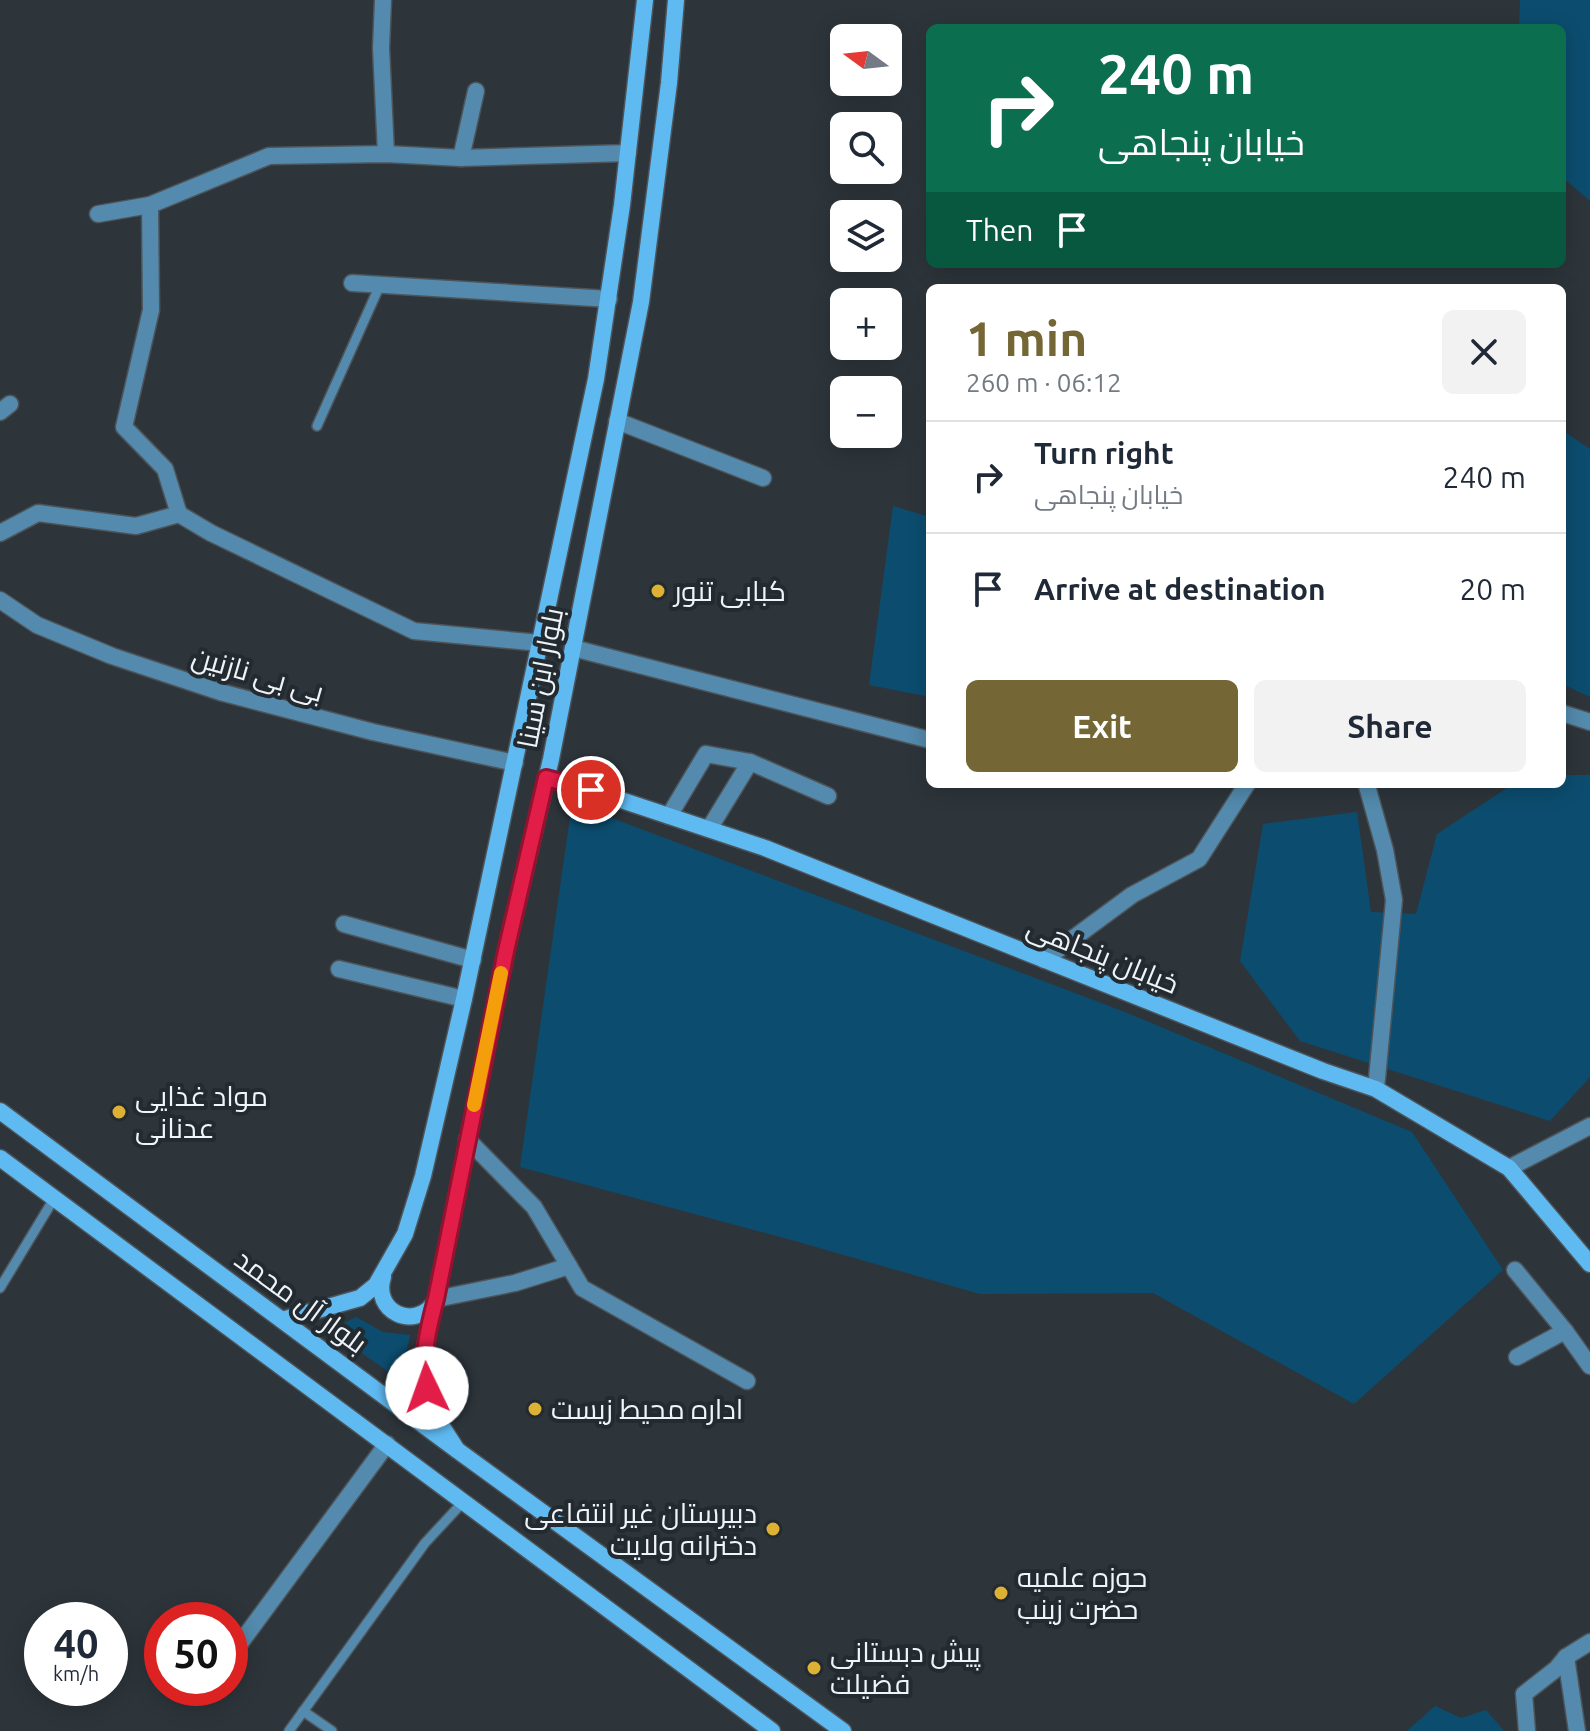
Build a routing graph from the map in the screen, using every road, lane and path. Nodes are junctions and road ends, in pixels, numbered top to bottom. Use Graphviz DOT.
graph roads {
  1 [pos="383,0"];
  2 [pos="645,0"];
  3 [pos="676,0"];
  4 [pos="476,91"];
  5 [pos="628,153"];
  6 [pos="386,154"];
  7 [pos="461,158"];
  8 [pos="150,205"];
  9 [pos="98,214"];
  10 [pos="352,283"];
  11 [pos="380,285"];
  12 [pos="609,299"];
  13 [pos="617,421"];
  14 [pos="317,426"];
  15 [pos="763,478"];
  16 [pos="179,514"];
  17 [pos="0,533"];
  18 [pos="0,600"];
  19 [pos="540,643"];
  20 [pos="573,648"];
  21 [pos="1566,714"];
  22 [pos="1590,722"];
  23 [pos="926,739"];
  24 [pos="750,762"];
  25 [pos="515,763"];
  26 [pos="546,778"];
  27 [pos="1244,788"];
  28 [pos="1364,788"];
  29 [pos="828,796"];
  30 [pos="669,816"];
  31 [pos="709,829"];
  32 [pos="344,924"];
  33 [pos="473,960"];
  34 [pos="1044,960"];
  35 [pos="339,969"];
  36 [pos="464,999"];
  37 [pos="1376,1089"];
  38 [pos="0,1111"];
  39 [pos="1590,1126"];
  40 [pos="467,1139"];
  41 [pos="0,1158"];
  42 [pos="1509,1168"];
  43 [pos="55,1197"];
  44 [pos="1590,1264"];
  45 [pos="569,1266"];
  46 [pos="1515,1270"];
  47 [pos="383,1275"];
  48 [pos="0,1288"];
  49 [pos="436,1299"];
  50 [pos="282,1320"];
  51 [pos="1565,1331"];
  52 [pos="1517,1357"];
  53 [pos="1590,1366"];
  54 [pos="747,1381"];
  55 [pos="387,1444"];
  56 [pos="457,1450"];
  57 [pos="464,1501"];
  58 [pos="248,1633"];
  59 [pos="1590,1642"];
  60 [pos="1566,1657"];
  61 [pos="303,1711"];
  62 [pos="289,1731"];
  63 [pos="332,1731"];
  64 [pos="772,1731"];
  65 [pos="843,1731"];
  66 [pos="1527,1731"];
  67 [pos="1577,1731"];
  1 -- 6 [label="street"];
  2 -- 5 [label="main road, بلوار ابن سینا"];
  3 -- 13 [label="main road, بلوار ابن سینا"];
  4 -- 7 [label="street"];
  5 -- 7 [label="street"];
  5 -- 12 [label="main road, بلوار ابن سینا"];
  6 -- 7 [label="street"];
  6 -- 8 [label="street"];
  8 -- 9 [label="street"];
  8 -- 16 [label="street"];
  10 -- 11 [label="street"];
  11 -- 12 [label="street"];
  11 -- 14 [label="lane"];
  12 -- 19 [label="main road, بلوار ابن سینا"];
  13 -- 15 [label="street"];
  13 -- 20 [label="main road, بلوار ابن سینا"];
  16 -- 17 [label="street"];
  16 -- 19 [label="street"];
  18 -- 25 [label="street, بی بی نازنین"];
  19 -- 25 [label="main road, بلوار ابن سینا"];
  20 -- 23 [label="street"];
  20 -- 26 [label="main road, بلوار ابن سینا"];
  21 -- 22 [label="street"];
  24 -- 29 [label="street"];
  24 -- 30 [label="street"];
  24 -- 31 [label="street"];
  25 -- 33 [label="main road, بلوار ابن سینا"];
  26 -- 30 [label="main road, خیابان پنجاهی"];
  26 -- 40 [label="main road, بلوار ابن سینا"];
  27 -- 34 [label="street"];
  28 -- 37 [label="street"];
  30 -- 31 [label="main road, خیابان پنجاهی"];
  31 -- 34 [label="main road, خیابان پنجاهی"];
  32 -- 33 [label="street"];
  33 -- 36 [label="main road, بلوار ابن سینا"];
  34 -- 37 [label="main road, خیابان پنجاهی"];
  35 -- 36 [label="street"];
  36 -- 47 [label="main road, بلوار ابن سینا"];
  37 -- 42 [label="main road, خیابان پنجاهی"];
  38 -- 50 [label="main road, بلوار آل محمد"];
  39 -- 42 [label="street"];
  40 -- 45 [label="street"];
  40 -- 49 [label="main road, بلوار ابن سینا"];
  41 -- 43 [label="main road"];
  42 -- 44 [label="main road, خیابان پنجاهی"];
  43 -- 48 [label="lane"];
  43 -- 55 [label="main road"];
  45 -- 49 [label="street"];
  45 -- 54 [label="street"];
  46 -- 51 [label="street"];
  47 -- 49 [label="main road"];
  47 -- 50 [label="main road, بلوار ابن سینا"];
  49 -- 56 [label="main road, بلوار ابن سینا"];
  50 -- 56 [label="main road, بلوار آل محمد"];
  51 -- 52 [label="street"];
  51 -- 53 [label="street"];
  55 -- 57 [label="main road"];
  55 -- 58 [label="street"];
  56 -- 65 [label="main road, بلوار آل محمد"];
  57 -- 61 [label="lane"];
  57 -- 64 [label="main road"];
  59 -- 60 [label="street"];
  60 -- 66 [label="street"];
  60 -- 67 [label="street"];
  61 -- 62 [label="lane"];
  61 -- 63 [label="lane"];
}
